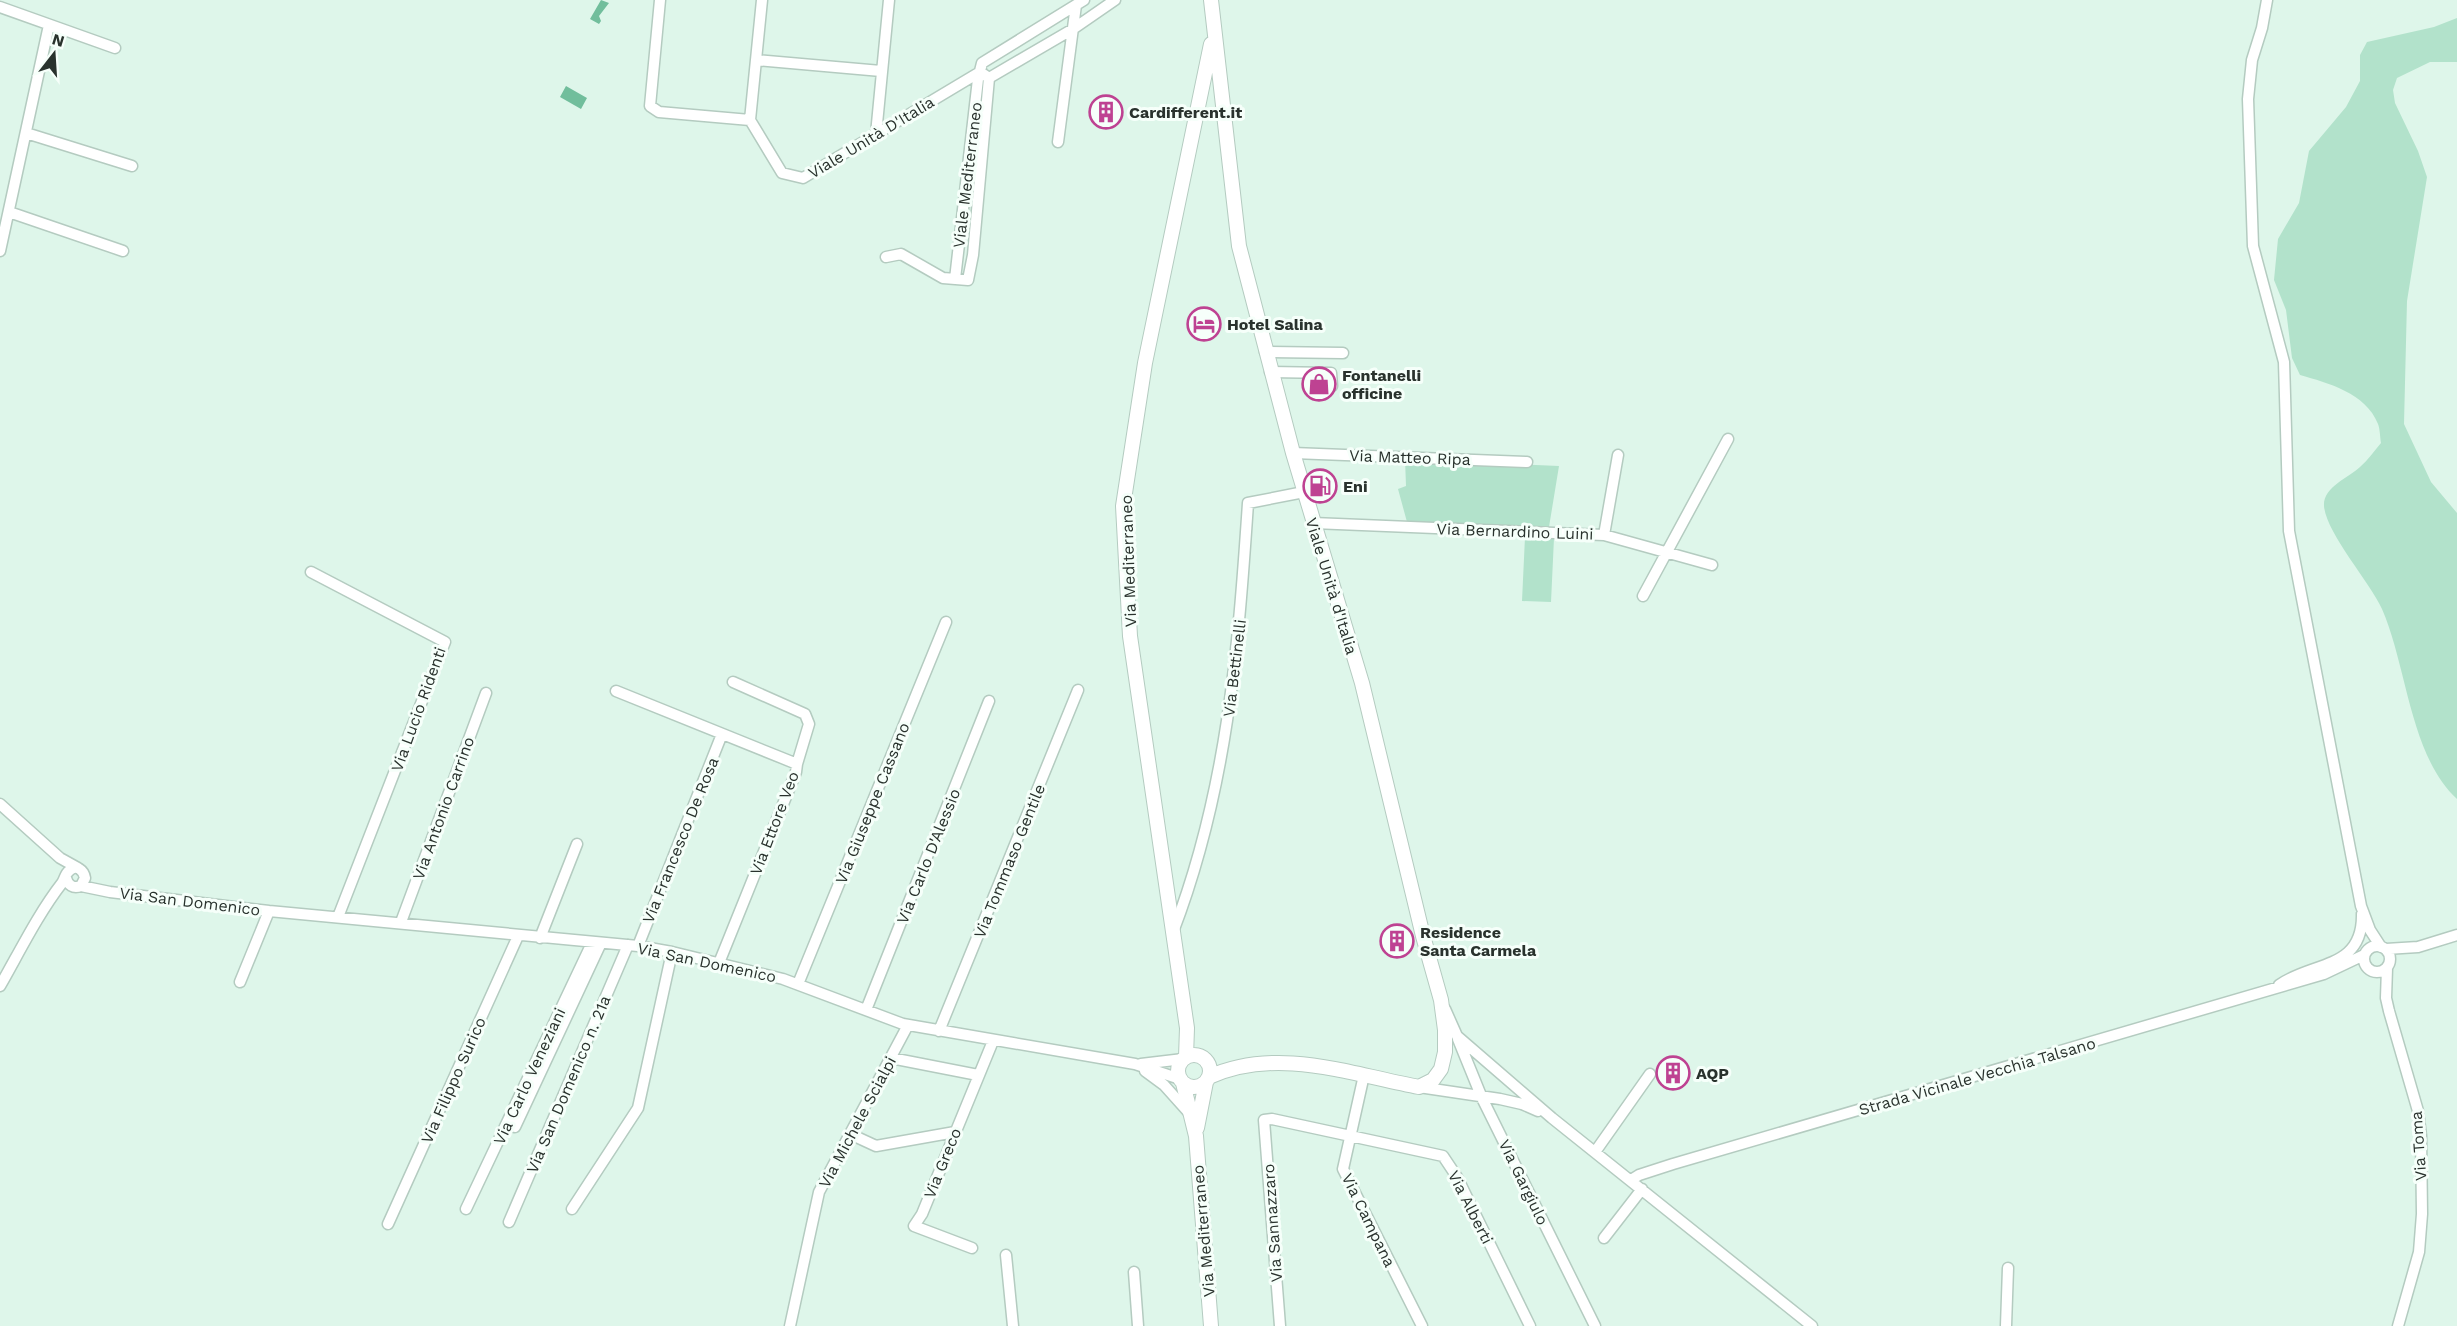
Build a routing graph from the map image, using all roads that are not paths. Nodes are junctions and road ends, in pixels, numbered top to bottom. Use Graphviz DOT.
graph roads {
  1 [pos="660,0"];
  2 [pos="762,0"];
  3 [pos="889,0"];
  4 [pos="1115,0"];
  5 [pos="1211,0"];
  6 [pos="2267,0"];
  7 [pos="1080,2"];
  8 [pos="0,7"];
  9 [pos="49,25"];
  10 [pos="1073,28"];
  11 [pos="1213,33"];
  12 [pos="115,48"];
  13 [pos="756,60"];
  14 [pos="881,71"];
  15 [pos="985,75"];
  16 [pos="1223,111"];
  17 [pos="1196,114"];
  18 [pos="750,120"];
  19 [pos="26,132"];
  20 [pos="876,134"];
  21 [pos="1058,142"];
  22 [pos="132,166"];
  23 [pos="9,212"];
  24 [pos="0,251"];
  25 [pos="123,251"];
  26 [pos="886,256"];
  27 [pos="1265,352"];
  28 [pos="1343,353"];
  29 [pos="1270,372"];
  30 [pos="1332,386"];
  31 [pos="1728,439"];
  32 [pos="1293,453"];
  33 [pos="1618,455"];
  34 [pos="1527,462"];
  35 [pos="1304,492"];
  36 [pos="1313,523"];
  37 [pos="1604,535"];
  38 [pos="1667,552"];
  39 [pos="1712,565"];
  40 [pos="311,572"];
  41 [pos="1643,597"];
  42 [pos="946,622"];
  43 [pos="733,682"];
  44 [pos="616,690"];
  45 [pos="1078,690"];
  46 [pos="486,693"];
  47 [pos="989,701"];
  48 [pos="722,734"];
  49 [pos="797,764"];
  50 [pos="0,804"];
  51 [pos="577,844"];
  52 [pos="60,858"];
  53 [pos="81,870"];
  54 [pos="71,881"];
  55 [pos="1191,887"];
  56 [pos="110,892"];
  57 [pos="1167,894"];
  58 [pos="2361,906"];
  59 [pos="269,911"];
  60 [pos="338,917"];
  61 [pos="2362,921"];
  62 [pos="401,922"];
  63 [pos="1173,933"];
  64 [pos="2457,935"];
  65 [pos="518,936"];
  66 [pos="540,938"];
  67 [pos="597,943"];
  68 [pos="633,946"];
  69 [pos="2418,947"];
  70 [pos="2383,948"];
  71 [pos="672,952"];
  72 [pos="2365,952"];
  73 [pos="719,963"];
  74 [pos="2388,966"];
  75 [pos="2368,969"];
  76 [pos="2324,974"];
  77 [pos="240,982"];
  78 [pos="798,984"];
  79 [pos="0,986"];
  80 [pos="2272,990"];
  81 [pos="1442,1000"];
  82 [pos="866,1010"];
  83 [pos="909,1026"];
  84 [pos="939,1031"];
  85 [pos="1457,1036"];
  86 [pos="993,1041"];
  87 [pos="891,1058"];
  88 [pos="1184,1058"];
  89 [pos="1135,1064"];
  90 [pos="1650,1074"];
  91 [pos="978,1075"];
  92 [pos="1364,1075"];
  93 [pos="1207,1080"];
  94 [pos="1182,1081"];
  95 [pos="1419,1087"];
  96 [pos="1482,1098"];
  97 [pos="1191,1116"];
  98 [pos="1552,1118"];
  99 [pos="1264,1120"];
  100 [pos="515,1127"];
  101 [pos="955,1132"];
  102 [pos="850,1134"];
  103 [pos="1196,1136"];
  104 [pos="1348,1137"];
  105 [pos="1595,1152"];
  106 [pos="1631,1180"];
  107 [pos="1642,1189"];
  108 [pos="466,1209"];
  109 [pos="572,1209"];
  110 [pos="509,1222"];
  111 [pos="388,1224"];
  112 [pos="1604,1238"];
  113 [pos="972,1248"];
  114 [pos="1006,1255"];
  115 [pos="2008,1268"];
  116 [pos="1134,1272"];
  117 [pos="790,1326"];
  118 [pos="1013,1326"];
  119 [pos="1138,1326"];
  120 [pos="1211,1326"];
  121 [pos="1280,1326"];
  122 [pos="1422,1326"];
  123 [pos="1530,1326"];
  124 [pos="1595,1326"];
  125 [pos="1812,1326"];
  126 [pos="2006,1326"];
  127 [pos="2398,1326"];
  1 -- 18 [label="street"];
  2 -- 13 [label="street"];
  3 -- 14 [label="street"];
  4 -- 10 [label="street"];
  5 -- 11 [label="main road, Viale Unità d'Italia"];
  6 -- 58 [label="street"];
  7 -- 10 [label="street"];
  7 -- 15 [label="street"];
  8 -- 9 [label="street"];
  9 -- 12 [label="street"];
  9 -- 19 [label="street"];
  10 -- 15 [label="street"];
  10 -- 21 [label="street"];
  11 -- 16 [label="main road, Viale Unità d'Italia"];
  11 -- 17 [label="main road, Via Mediterraneo"];
  13 -- 14 [label="street"];
  13 -- 18 [label="street"];
  14 -- 20 [label="street"];
  15 -- 20 [label="street, Viale Unità D'Italia"];
  15 -- 26 [label="street, Viale Mediterraneo"];
  16 -- 17 [label="main road"];
  16 -- 27 [label="main road, Viale Unità d'Italia"];
  17 -- 57 [label="main road, Via Mediterraneo"];
  18 -- 20 [label="street, Viale Unità D'Italia"];
  19 -- 22 [label="street"];
  19 -- 23 [label="street"];
  23 -- 24 [label="street"];
  23 -- 25 [label="street"];
  27 -- 28 [label="street"];
  27 -- 29 [label="main road, Viale Unità d'Italia"];
  29 -- 30 [label="street"];
  29 -- 32 [label="main road, Viale Unità d'Italia"];
  31 -- 38 [label="street"];
  32 -- 34 [label="street, Via Matteo Ripa"];
  32 -- 35 [label="main road, Viale Unità d'Italia"];
  33 -- 37 [label="street"];
  35 -- 36 [label="main road, Viale Unità d'Italia"];
  35 -- 55 [label="street, Via Bettinelli"];
  36 -- 37 [label="street, Via Bernardino Luini"];
  36 -- 81 [label="main road, Viale Unità d'Italia"];
  37 -- 38 [label="street, Via Bernardino Luini"];
  38 -- 39 [label="street, Via Bernardino Luini"];
  38 -- 41 [label="street"];
  40 -- 60 [label="street, Via Lucio Ridenti"];
  42 -- 78 [label="street, Via Giuseppe Cassano"];
  43 -- 49 [label="street"];
  44 -- 48 [label="street, Via Ettore Veo"];
  45 -- 84 [label="street, Via Tommaso Gentile"];
  46 -- 62 [label="street, Via Antonio Carrino"];
  47 -- 82 [label="street, Via Carlo D'Alessio"];
  48 -- 49 [label="street, Via Ettore Veo"];
  48 -- 68 [label="street, Via Francesco De Rosa"];
  49 -- 73 [label="street, Via Ettore Veo"];
  50 -- 52 [label="street, Via San Domenico"];
  51 -- 66 [label="street"];
  52 -- 53 [label="street, Via San Domenico"];
  52 -- 54 [label="street, Via San Domenico"];
  53 -- 54 [label="street"];
  53 -- 54 [label="street"];
  53 -- 56 [label="street, Via San Domenico"];
  54 -- 56 [label="street, Via San Domenico"];
  54 -- 79 [label="street"];
  55 -- 57 [label="street"];
  55 -- 63 [label="street, Via Bettinelli"];
  56 -- 59 [label="street, Via San Domenico"];
  57 -- 63 [label="main road, Via Mediterraneo"];
  58 -- 61 [label="street"];
  58 -- 70 [label="street"];
  59 -- 60 [label="street, Via San Domenico"];
  59 -- 77 [label="street, Via San Domenico"];
  60 -- 62 [label="street, Via San Domenico"];
  61 -- 72 [label="street"];
  61 -- 80 [label="street"];
  62 -- 65 [label="street, Via San Domenico"];
  63 -- 88 [label="main road, Via Mediterraneo"];
  64 -- 69 [label="street"];
  65 -- 66 [label="street, Via San Domenico"];
  65 -- 111 [label="street, Via Filippo Surico"];
  66 -- 67 [label="street, Via San Domenico"];
  67 -- 68 [label="street, Via San Domenico"];
  67 -- 100 [label="street"];
  67 -- 108 [label="street, Via Carlo Veneziani"];
  68 -- 71 [label="street, Via San Domenico"];
  68 -- 110 [label="street, Via San Domenico n. 21a"];
  69 -- 70 [label="street"];
  69 -- 74 [label="street"];
  70 -- 72 [label="street"];
  70 -- 74 [label="street"];
  71 -- 73 [label="street, Via San Domenico"];
  71 -- 109 [label="street"];
  72 -- 75 [label="street"];
  72 -- 76 [label="street"];
  73 -- 78 [label="street, Via San Domenico"];
  74 -- 75 [label="street"];
  74 -- 127 [label="street, Via Toma"];
  75 -- 76 [label="street"];
  76 -- 80 [label="street, Strada Vicinale Vecchia Talsano"];
  78 -- 82 [label="street, Via San Domenico"];
  80 -- 106 [label="street, Strada Vicinale Vecchia Talsano"];
  81 -- 85 [label="street, Via Gargiulo"];
  81 -- 95 [label="main road, Viale Unità d'Italia"];
  82 -- 83 [label="street, Via San Domenico"];
  83 -- 84 [label="street, Via San Domenico"];
  83 -- 87 [label="street, Via Michele Scialpi"];
  84 -- 86 [label="street, Via San Domenico"];
  85 -- 96 [label="street, Via Gargiulo"];
  85 -- 98 [label="street"];
  86 -- 89 [label="street, Via San Domenico"];
  86 -- 91 [label="street, Via Greco"];
  87 -- 91 [label="street"];
  87 -- 102 [label="street, Via Michele Scialpi"];
  88 -- 89 [label="street, Via San Domenico"];
  88 -- 93 [label="main road"];
  88 -- 94 [label="main road"];
  89 -- 94 [label="street, Via San Domenico"];
  89 -- 97 [label="street"];
  90 -- 105 [label="street"];
  91 -- 101 [label="street, Via Greco"];
  92 -- 93 [label="main road"];
  92 -- 95 [label="main road"];
  92 -- 104 [label="street, Via Campana"];
  93 -- 94 [label="main road"];
  93 -- 103 [label="main road"];
  94 -- 97 [label="main road"];
  95 -- 96 [label="street"];
  96 -- 98 [label="street"];
  96 -- 124 [label="street, Via Gargiulo"];
  97 -- 103 [label="main road"];
  98 -- 105 [label="street"];
  99 -- 104 [label="street, Via Alberti"];
  99 -- 121 [label="street, Via Sannazzaro"];
  101 -- 102 [label="street"];
  101 -- 113 [label="street, Via Greco"];
  102 -- 117 [label="street, Via Michele Scialpi"];
  103 -- 120 [label="main road, Via Mediterraneo"];
  104 -- 122 [label="street, Via Campana"];
  104 -- 123 [label="street, Via Alberti"];
  105 -- 106 [label="street"];
  106 -- 107 [label="street"];
  107 -- 112 [label="street"];
  107 -- 125 [label="street"];
  114 -- 118 [label="street"];
  115 -- 126 [label="street"];
  116 -- 119 [label="street"];
}
